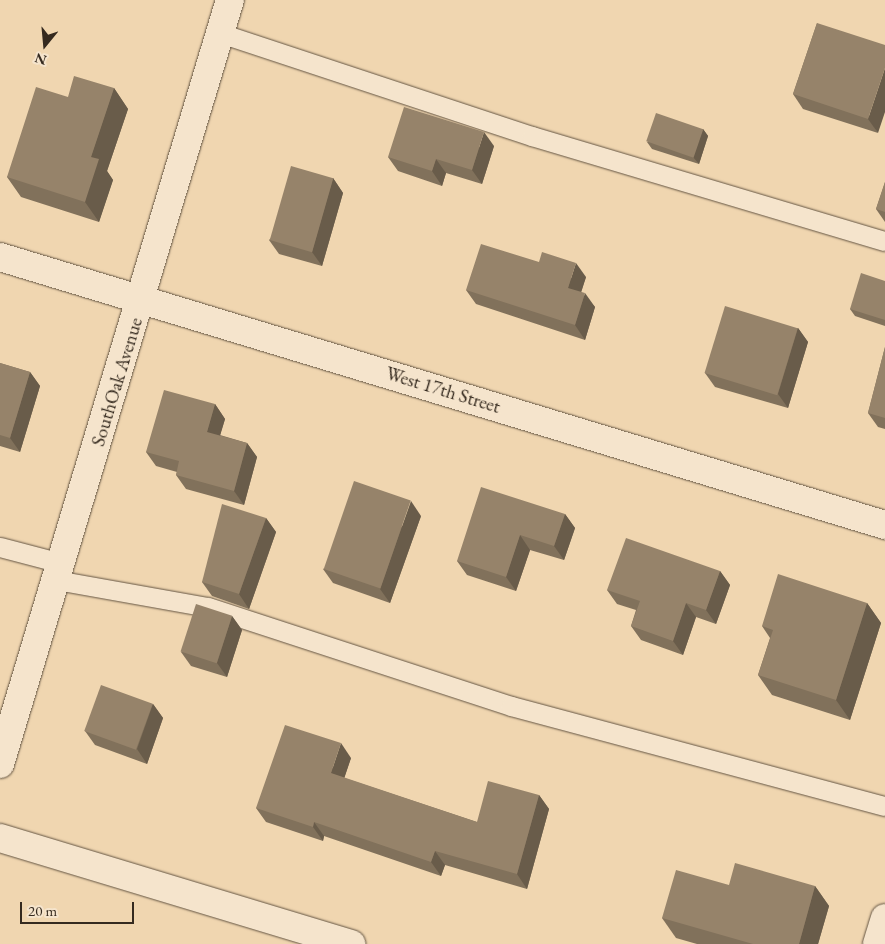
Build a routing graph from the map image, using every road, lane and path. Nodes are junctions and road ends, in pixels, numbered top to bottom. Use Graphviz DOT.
graph roads {
  1 [pos="230,0"];
  2 [pos="220,33"];
  3 [pos="885,240"];
  4 [pos="0,257"];
  5 [pos="142,298"];
  6 [pos="885,525"];
  7 [pos="0,547"];
  8 [pos="59,572"];
  9 [pos="0,764"];
  10 [pos="885,806"];
  11 [pos="0,838"];
  12 [pos="885,918"];
  13 [pos="351,944"];
  14 [pos="878,944"];
  1 -- 2 [label="street, SouthOak Avenue"];
  2 -- 3 [label="lane"];
  2 -- 5 [label="street, SouthOak Avenue"];
  4 -- 5 [label="street, West 17th Street"];
  5 -- 6 [label="street, West 17th Street"];
  5 -- 8 [label="street, SouthOak Avenue"];
  7 -- 8 [label="lane"];
  8 -- 9 [label="street, SouthOak Avenue"];
  8 -- 10 [label="lane"];
  11 -- 13 [label="street"];
  12 -- 14 [label="street"];
}
